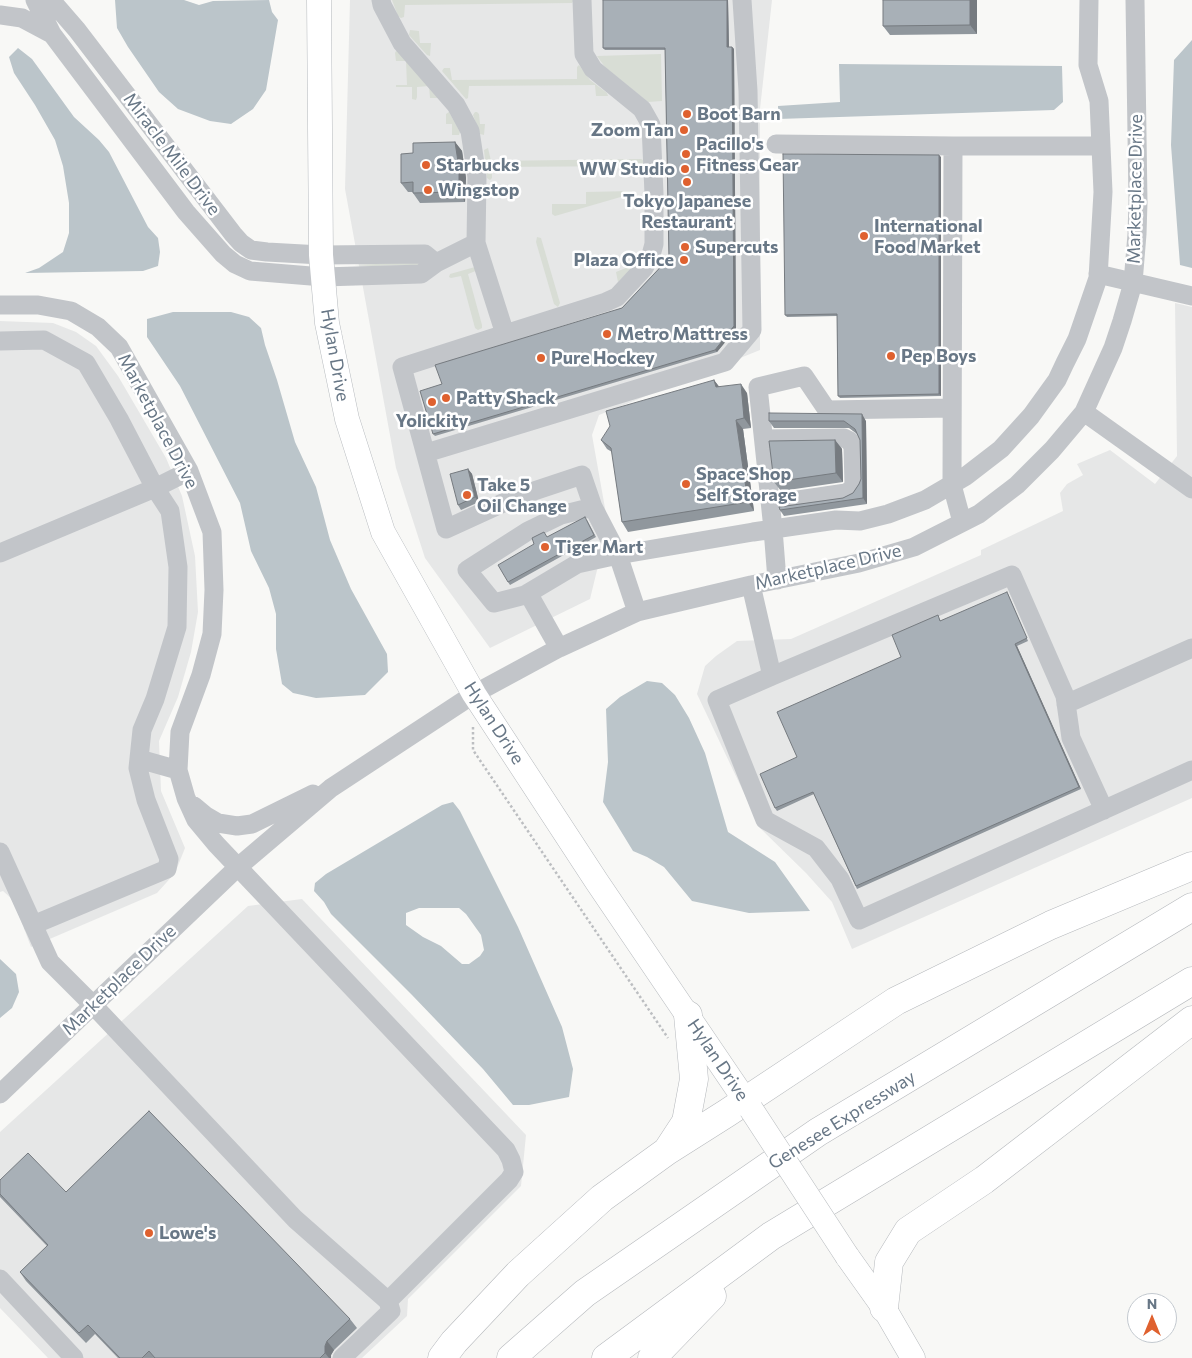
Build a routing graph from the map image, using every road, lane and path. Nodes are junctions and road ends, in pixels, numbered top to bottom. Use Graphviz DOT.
graph roads {
  1 [pos="35,0"];
  2 [pos="51,0"];
  3 [pos="66,0"];
  4 [pos="319,0"];
  5 [pos="381,0"];
  6 [pos="582,0"];
  7 [pos="742,0"];
  8 [pos="1089,0"];
  9 [pos="1135,0"];
  10 [pos="0,15"];
  11 [pos="77,30"];
  12 [pos="52,34"];
  13 [pos="776,144"];
  14 [pos="953,146"];
  15 [pos="1101,146"];
  16 [pos="476,243"];
  17 [pos="322,266"];
  18 [pos="1098,274"];
  19 [pos="1133,282"];
  20 [pos="1192,296"];
  21 [pos="0,305"];
  22 [pos="505,334"];
  23 [pos="0,341"];
  24 [pos="952,408"];
  25 [pos="1084,412"];
  26 [pos="764,439"];
  27 [pos="426,452"];
  28 [pos="189,471"];
  29 [pos="1185,484"];
  30 [pos="952,485"];
  31 [pos="155,488"];
  32 [pos="771,504"];
  33 [pos="593,507"];
  34 [pos="962,522"];
  35 [pos="773,529"];
  36 [pos="0,552"];
  37 [pos="618,555"];
  38 [pos="777,580"];
  39 [pos="751,585"];
  40 [pos="528,593"];
  41 [pos="637,612"];
  42 [pos="559,648"];
  43 [pos="1192,648"];
  44 [pos="772,676"];
  45 [pos="474,694"];
  46 [pos="1066,704"];
  47 [pos="139,759"];
  48 [pos="178,770"];
  49 [pos="1192,770"];
  50 [pos="331,788"];
  51 [pos="186,798"];
  52 [pos="1104,810"];
  53 [pos="0,852"];
  54 [pos="238,866"];
  55 [pos="1192,866"];
  56 [pos="1192,907"];
  57 [pos="33,925"];
  58 [pos="1192,981"];
  59 [pos="93,1005"];
  60 [pos="688,1015"];
  61 [pos="1192,1020"];
  62 [pos="668,1038"];
  63 [pos="0,1094"];
  64 [pos="748,1104"];
  65 [pos="667,1151"];
  66 [pos="771,1236"];
  67 [pos="0,1279"];
  68 [pos="388,1300"];
  69 [pos="884,1308"];
  70 [pos="74,1358"];
  71 [pos="342,1358"];
  72 [pos="442,1358"];
  73 [pos="510,1358"];
  74 [pos="606,1358"];
  75 [pos="652,1358"];
  76 [pos="913,1358"];
  1 -- 12 [label="street"];
  2 -- 11 [label="street, Miracle Mile Drive"];
  3 -- 11 [label="street"];
  4 -- 17 [label="main road, Hylan Drive"];
  5 -- 16 [label="street"];
  6 -- 22 [label="street"];
  7 -- 27 [label="street"];
  8 -- 15 [label="street"];
  9 -- 19 [label="street, Marketplace Drive"];
  10 -- 12 [label="street"];
  11 -- 17 [label="street, Miracle Mile Drive"];
  12 -- 17 [label="street"];
  13 -- 14 [label="street"];
  14 -- 15 [label="street"];
  14 -- 24 [label="street"];
  15 -- 18 [label="street"];
  16 -- 17 [label="street"];
  16 -- 22 [label="street"];
  17 -- 45 [label="main road, Hylan Drive"];
  18 -- 19 [label="street"];
  18 -- 30 [label="street"];
  19 -- 20 [label="street"];
  19 -- 25 [label="street, Marketplace Drive"];
  21 -- 28 [label="street, Marketplace Drive"];
  22 -- 27 [label="street"];
  23 -- 31 [label="street"];
  24 -- 26 [label="street"];
  24 -- 30 [label="street"];
  25 -- 29 [label="street"];
  25 -- 34 [label="street, Marketplace Drive"];
  26 -- 32 [label="street"];
  26 -- 32 [label="street"];
  27 -- 33 [label="street"];
  28 -- 31 [label="street"];
  28 -- 48 [label="street, Marketplace Drive"];
  30 -- 34 [label="street"];
  30 -- 35 [label="street"];
  31 -- 36 [label="street"];
  31 -- 47 [label="street"];
  32 -- 35 [label="street"];
  33 -- 37 [label="street"];
  33 -- 40 [label="street"];
  34 -- 38 [label="street, Marketplace Drive"];
  35 -- 37 [label="street"];
  35 -- 38 [label="street"];
  37 -- 40 [label="street"];
  37 -- 41 [label="street"];
  38 -- 39 [label="street, Marketplace Drive"];
  39 -- 41 [label="street, Marketplace Drive"];
  39 -- 44 [label="street"];
  40 -- 42 [label="street"];
  41 -- 42 [label="street, Marketplace Drive"];
  42 -- 45 [label="street, Marketplace Drive"];
  43 -- 46 [label="street"];
  44 -- 46 [label="street"];
  44 -- 52 [label="street"];
  45 -- 50 [label="street, Marketplace Drive"];
  45 -- 60 [label="main road, Hylan Drive"];
  45 -- 62 [label="path"];
  46 -- 52 [label="street"];
  47 -- 48 [label="street"];
  47 -- 57 [label="street"];
  48 -- 51 [label="street, Marketplace Drive"];
  49 -- 52 [label="street"];
  50 -- 51 [label="street, Marketplace Drive"];
  50 -- 54 [label="street, Marketplace Drive"];
  51 -- 54 [label="street, Marketplace Drive"];
  53 -- 57 [label="street"];
  54 -- 59 [label="street, Marketplace Drive"];
  54 -- 68 [label="street"];
  55 -- 64 [label="highway"];
  56 -- 73 [label="highway, Genesee Expressway"];
  57 -- 59 [label="street"];
  58 -- 66 [label="highway"];
  59 -- 63 [label="street, Marketplace Drive"];
  59 -- 68 [label="street"];
  60 -- 64 [label="main road, Hylan Drive"];
  60 -- 65 [label="highway"];
  61 -- 69 [label="highway"];
  64 -- 65 [label="highway"];
  64 -- 69 [label="main road, Hylan Drive, bridge"];
  65 -- 72 [label="highway"];
  66 -- 74 [label="highway"];
  66 -- 75 [label="highway"];
  67 -- 70 [label="street"];
  68 -- 71 [label="street"];
  69 -- 76 [label="main road, Hylan Drive"];
}
